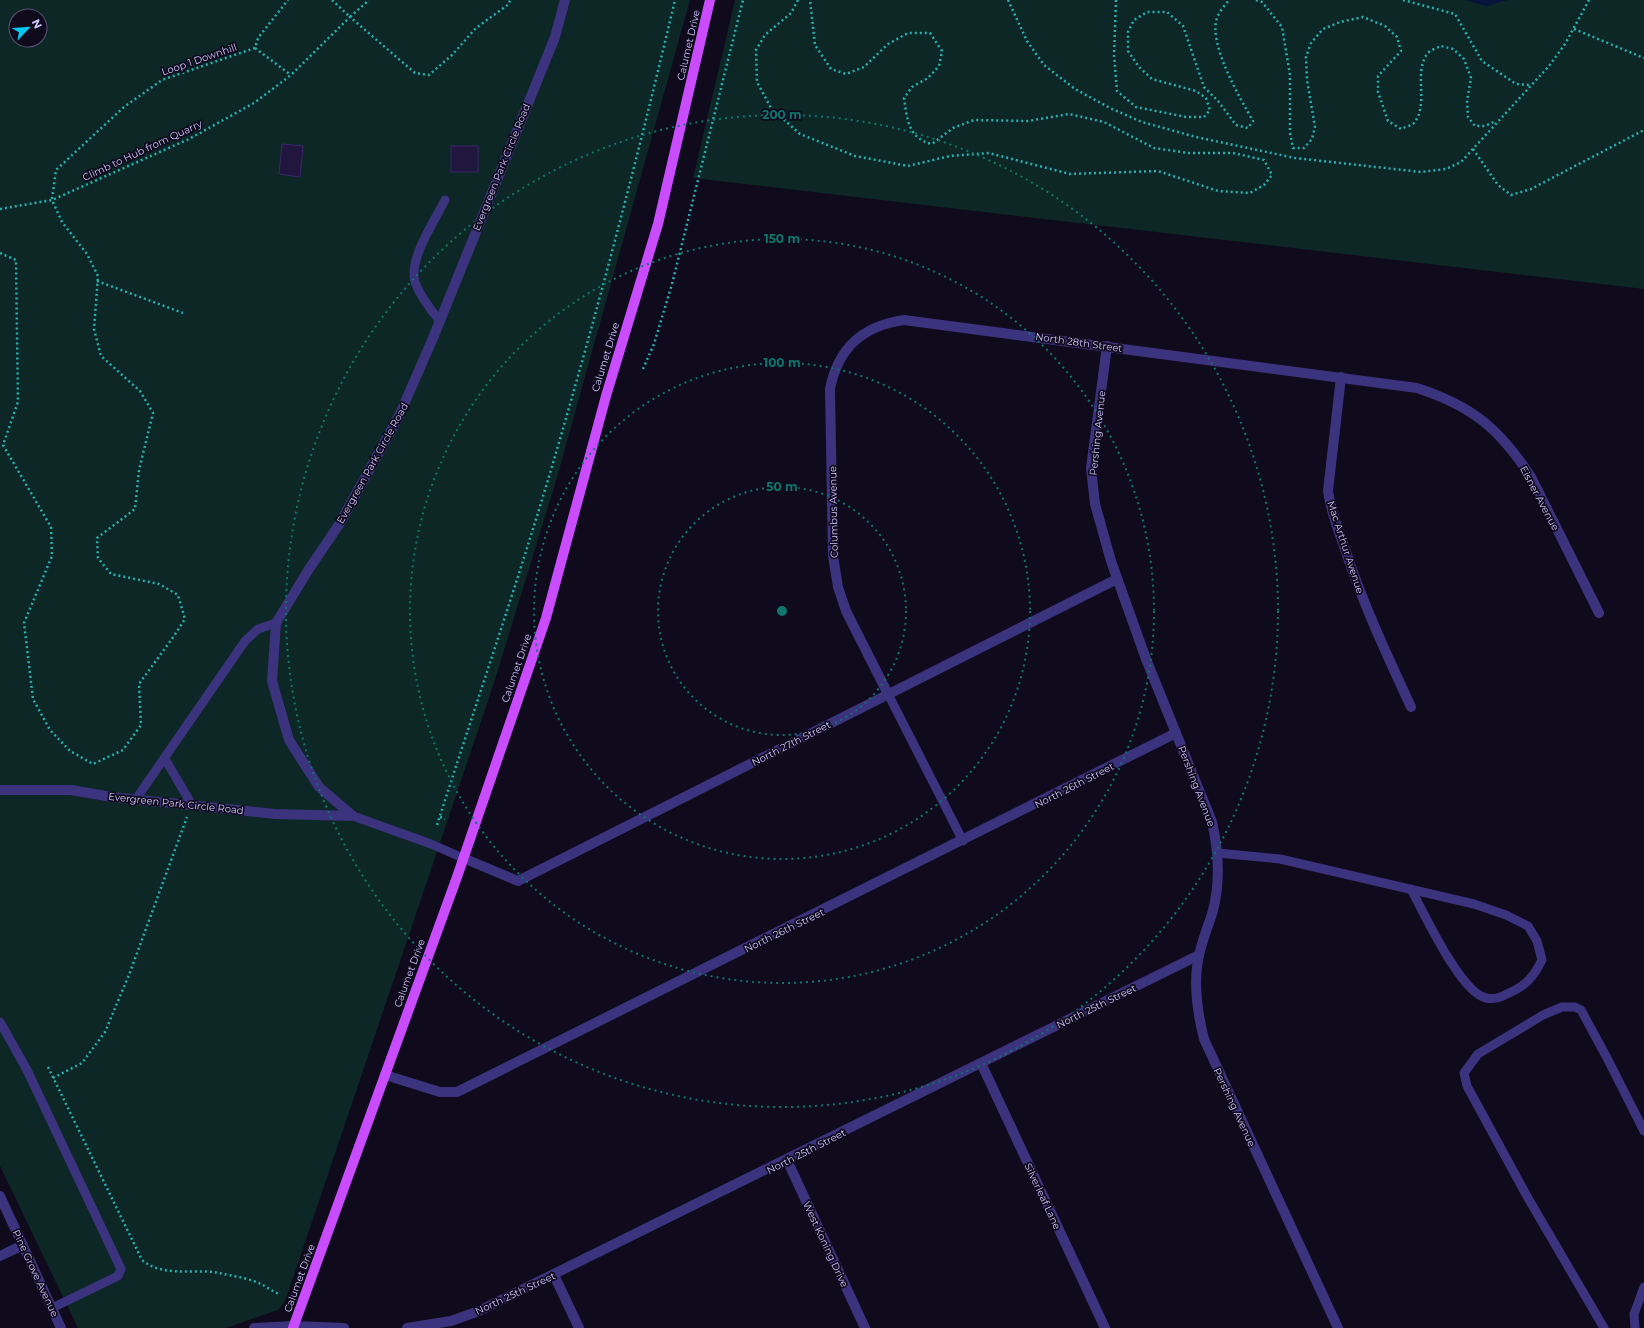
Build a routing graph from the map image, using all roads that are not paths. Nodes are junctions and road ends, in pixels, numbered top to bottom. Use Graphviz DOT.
graph roads {
  1 [pos="565,0"];
  2 [pos="710,0"];
  3 [pos="445,200"];
  4 [pos="440,321"];
  5 [pos="1107,346"];
  6 [pos="836,368"];
  7 [pos="1341,377"];
  8 [pos="1117,579"];
  9 [pos="1599,613"];
  10 [pos="276,623"];
  11 [pos="888,694"];
  12 [pos="1411,707"];
  13 [pos="1176,733"];
  14 [pos="165,759"];
  15 [pos="0,790"];
  16 [pos="136,799"];
  17 [pos="192,805"];
  18 [pos="353,816"];
  19 [pos="963,840"];
  20 [pos="1218,853"];
  21 [pos="463,858"];
  22 [pos="1412,889"];
  23 [pos="1198,955"];
  24 [pos="0,1022"];
  25 [pos="981,1063"];
  26 [pos="385,1075"];
  27 [pos="1644,1131"];
  28 [pos="787,1160"];
  29 [pos="0,1196"];
  30 [pos="23,1245"];
  31 [pos="0,1256"];
  32 [pos="554,1275"];
  33 [pos="1644,1287"];
  34 [pos="52,1308"];
  35 [pos="294,1327"];
  36 [pos="61,1328"];
  37 [pos="254,1328"];
  38 [pos="344,1328"];
  39 [pos="407,1328"];
  40 [pos="579,1328"];
  41 [pos="865,1328"];
  42 [pos="1105,1328"];
  43 [pos="1338,1328"];
  44 [pos="1604,1328"];
  45 [pos="1635,1328"];
  1 -- 4 [label="street, Evergreen Park Circle Road"];
  2 -- 21 [label="main road, Calumet Drive"];
  3 -- 4 [label="lane"];
  4 -- 10 [label="street, Evergreen Park Circle Road"];
  5 -- 6 [label="street, North 28th Street"];
  5 -- 7 [label="street, North 28th Street"];
  5 -- 8 [label="street, Pershing Avenue"];
  6 -- 11 [label="street, Columbus Avenue"];
  7 -- 9 [label="street, Eisner Avenue"];
  7 -- 12 [label="street, Mac Arthur Avenue"];
  8 -- 11 [label="street, North 27th Street"];
  8 -- 13 [label="street, Pershing Avenue"];
  10 -- 14 [label="lane"];
  10 -- 18 [label="street, Evergreen Park Circle Road"];
  11 -- 19 [label="lane"];
  11 -- 21 [label="street, North 27th Street"];
  13 -- 19 [label="street, North 26th Street"];
  13 -- 20 [label="street, Pershing Avenue"];
  14 -- 16 [label="lane"];
  14 -- 17 [label="lane"];
  15 -- 16 [label="street, Evergreen Park Circle Road"];
  16 -- 17 [label="street, Evergreen Park Circle Road"];
  17 -- 18 [label="street, Evergreen Park Circle Road"];
  18 -- 21 [label="lane, Evergreen Park Circle Road"];
  19 -- 26 [label="street, North 26th Street"];
  20 -- 22 [label="lane"];
  20 -- 23 [label="street, Pershing Avenue"];
  21 -- 26 [label="main road, Calumet Drive"];
  22 -- 22 [label="lane"];
  23 -- 25 [label="street, North 25th Street"];
  23 -- 43 [label="street, Pershing Avenue"];
  24 -- 34 [label="lane"];
  25 -- 28 [label="street, North 25th Street"];
  25 -- 42 [label="street, Silverleaf Lane"];
  26 -- 35 [label="main road, Calumet Drive"];
  27 -- 44 [label="lane"];
  28 -- 32 [label="street, North 25th Street"];
  28 -- 41 [label="street, West Koning Drive"];
  29 -- 30 [label="street, Pine Grove Avenue"];
  30 -- 31 [label="street"];
  30 -- 34 [label="street, Pine Grove Avenue"];
  32 -- 39 [label="street, North 25th Street"];
  32 -- 40 [label="street"];
  33 -- 45 [label="lane"];
  34 -- 36 [label="street, Pine Grove Avenue"];
  35 -- 37 [label="street"];
  35 -- 38 [label="street"];
}
